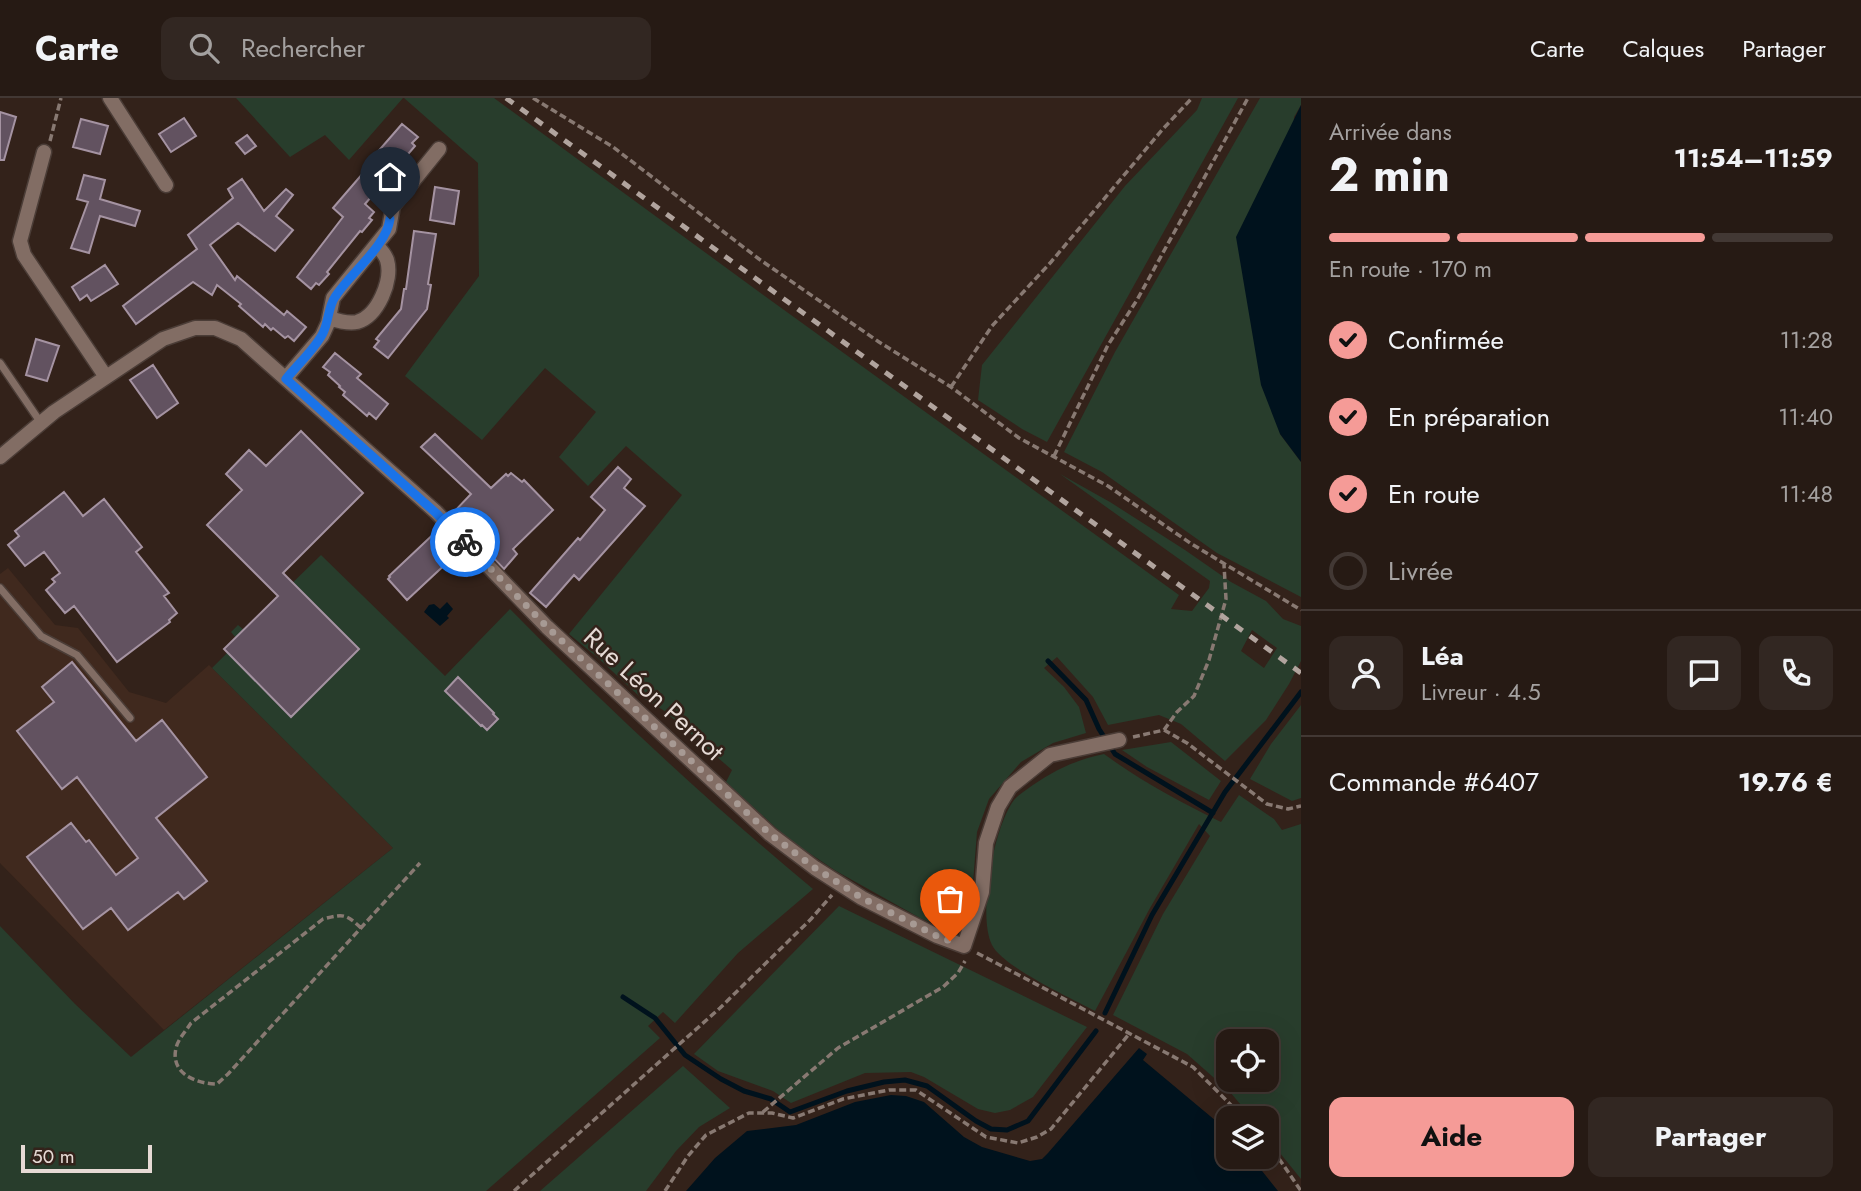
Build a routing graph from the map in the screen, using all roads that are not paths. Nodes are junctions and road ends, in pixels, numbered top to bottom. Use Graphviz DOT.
graph roads {
  1 [pos="110,98"];
  2 [pos="439,149"];
  3 [pos="44,152"];
  4 [pos="166,185"];
  5 [pos="377,246"];
  6 [pos="329,318"];
  7 [pos="0,363"];
  8 [pos="106,377"];
  9 [pos="286,379"];
  10 [pos="41,423"];
  11 [pos="0,457"];
  12 [pos="0,588"];
  13 [pos="130,718"];
  14 [pos="1119,740"];
  1 -- 4 [label="street"];
  2 -- 5 [label="street"];
  3 -- 8 [label="street"];
  5 -- 6 [label="street"];
  5 -- 6 [label="street"];
  6 -- 9 [label="street"];
  7 -- 10 [label="lane"];
  8 -- 9 [label="street, Rue Léon Pernot"];
  8 -- 10 [label="street, Rue Léon Pernot"];
  9 -- 14 [label="street, Rue Léon Pernot"];
  10 -- 11 [label="street, Rue Léon Pernot"];
  12 -- 13 [label="lane"];
}
